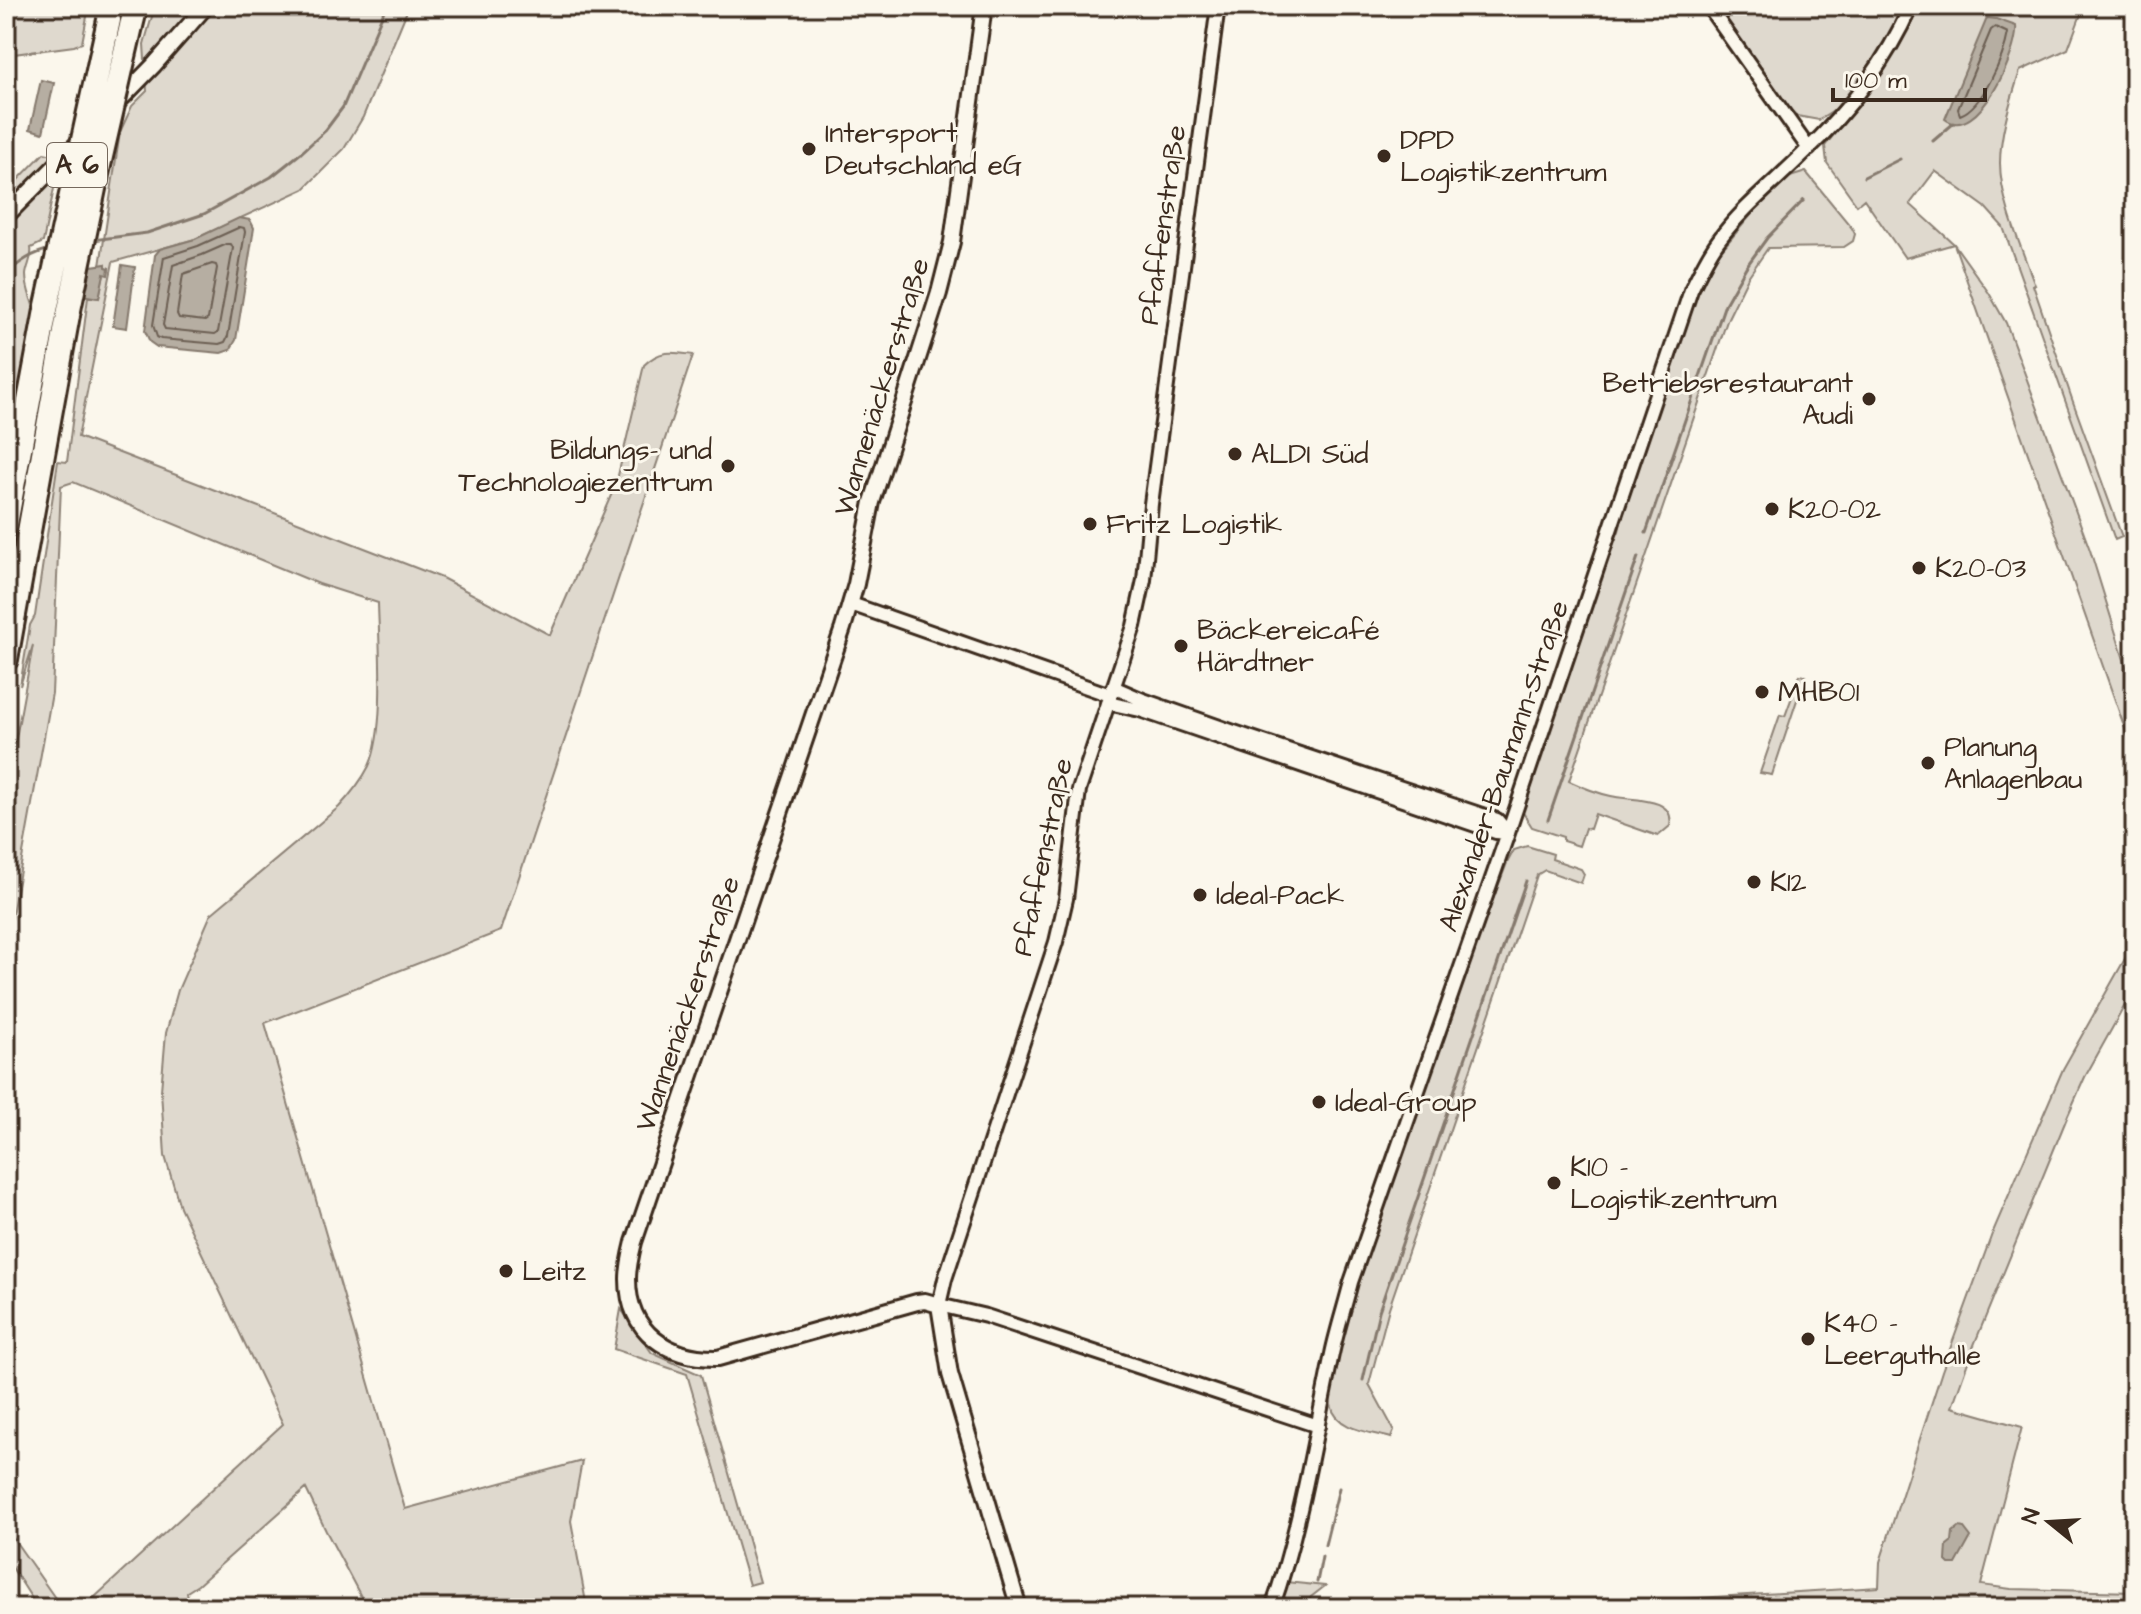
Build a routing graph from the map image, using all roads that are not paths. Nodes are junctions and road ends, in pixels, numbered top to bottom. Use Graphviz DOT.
graph roads {
  1 [pos="206,6"];
  2 [pos="984,6"];
  3 [pos="1218,6"];
  4 [pos="1708,6"];
  5 [pos="1911,6"];
  6 [pos="122,15"];
  7 [pos="1809,149"];
  8 [pos="6,216"];
  9 [pos="57,313"];
  10 [pos="6,524"];
  11 [pos="851,604"];
  12 [pos="6,659"];
  13 [pos="1111,695"];
  14 [pos="1508,833"];
  15 [pos="939,1305"];
  16 [pos="1318,1426"];
  17 [pos="1019,1608"];
  18 [pos="1272,1608"];
  1 -- 8 [label="street"];
  2 -- 11 [label="street, Wannenäckerstraße"];
  3 -- 13 [label="street, Pfaffenstraße"];
  4 -- 7 [label="street"];
  5 -- 7 [label="street, Alexander-Baumann-Straße"];
  6 -- 9 [label="highway, A 6, bridge"];
  7 -- 14 [label="street, Alexander-Baumann-Straße"];
  9 -- 10 [label="highway, A 6"];
  9 -- 12 [label="highway, A 6"];
  11 -- 13 [label="street"];
  11 -- 15 [label="street, Wannenäckerstraße"];
  13 -- 14 [label="street"];
  13 -- 15 [label="street, Pfaffenstraße"];
  14 -- 16 [label="street, Alexander-Baumann-Straße"];
  15 -- 16 [label="street, Wannenäckerstraße"];
  15 -- 17 [label="street, Pfaffenstraße"];
  16 -- 18 [label="street, Alexander-Baumann-Straße"];
}
